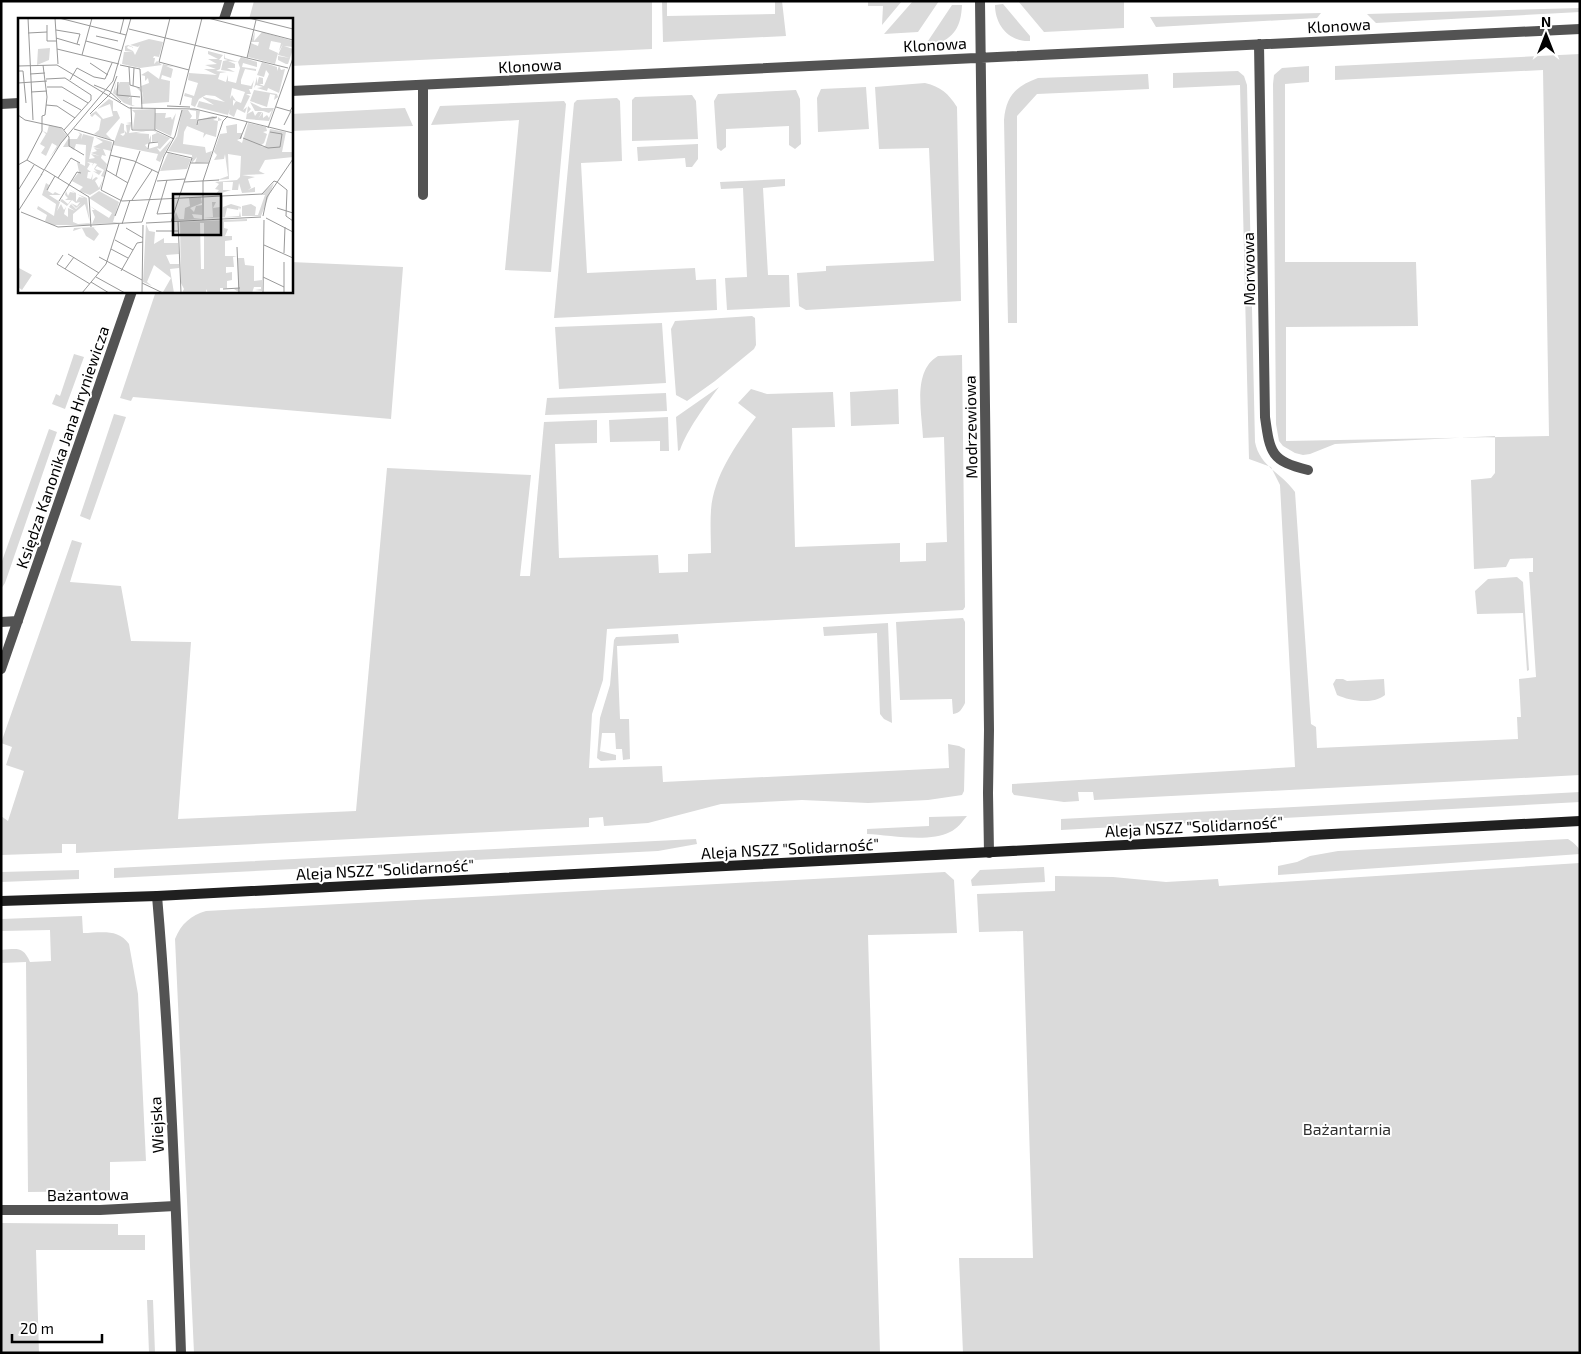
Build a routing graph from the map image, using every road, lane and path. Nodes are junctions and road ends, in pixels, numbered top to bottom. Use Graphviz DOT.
graph roads {
  1 [pos="230,1"];
  2 [pos="980,1"];
  3 [pos="224,18"];
  4 [pos="1580,29"];
  5 [pos="1259,44"];
  6 [pos="981,57"];
  7 [pos="423,85"];
  8 [pos="292,91"];
  9 [pos="18,103"];
  10 [pos="1,104"];
  11 [pos="423,195"];
  12 [pos="132,292"];
  13 [pos="1308,470"];
  14 [pos="18,621"];
  15 [pos="1,622"];
  16 [pos="1,669"];
  17 [pos="1580,821"];
  18 [pos="989,853"];
  19 [pos="157,896"];
  20 [pos="1,901"];
  21 [pos="175,1206"];
  22 [pos="1,1210"];
  23 [pos="182,1353"];
  1 -- 3 [label="street"];
  2 -- 6 [label="street, Modrzewiowa"];
  4 -- 5 [label="street, Klonowa"];
  5 -- 6 [label="street, Klonowa"];
  5 -- 13 [label="street, Morwowa"];
  6 -- 7 [label="street, Klonowa"];
  6 -- 18 [label="street, Modrzewiowa"];
  7 -- 8 [label="street, Klonowa"];
  7 -- 11 [label="street"];
  9 -- 10 [label="street"];
  12 -- 14 [label="street, Księdza Kanonika Jana Hryniewicza"];
  14 -- 15 [label="street"];
  14 -- 16 [label="street, Księdza Kanonika Jana Hryniewicza"];
  17 -- 18 [label="street, Aleja NSZZ \"Solidarność\""];
  18 -- 19 [label="street, Aleja NSZZ \"Solidarność\""];
  19 -- 20 [label="street, Aleja NSZZ \"Solidarność\""];
  19 -- 21 [label="street, Wiejska"];
  21 -- 22 [label="street, Bażantowa"];
  21 -- 23 [label="street, Wiejska"];
}
